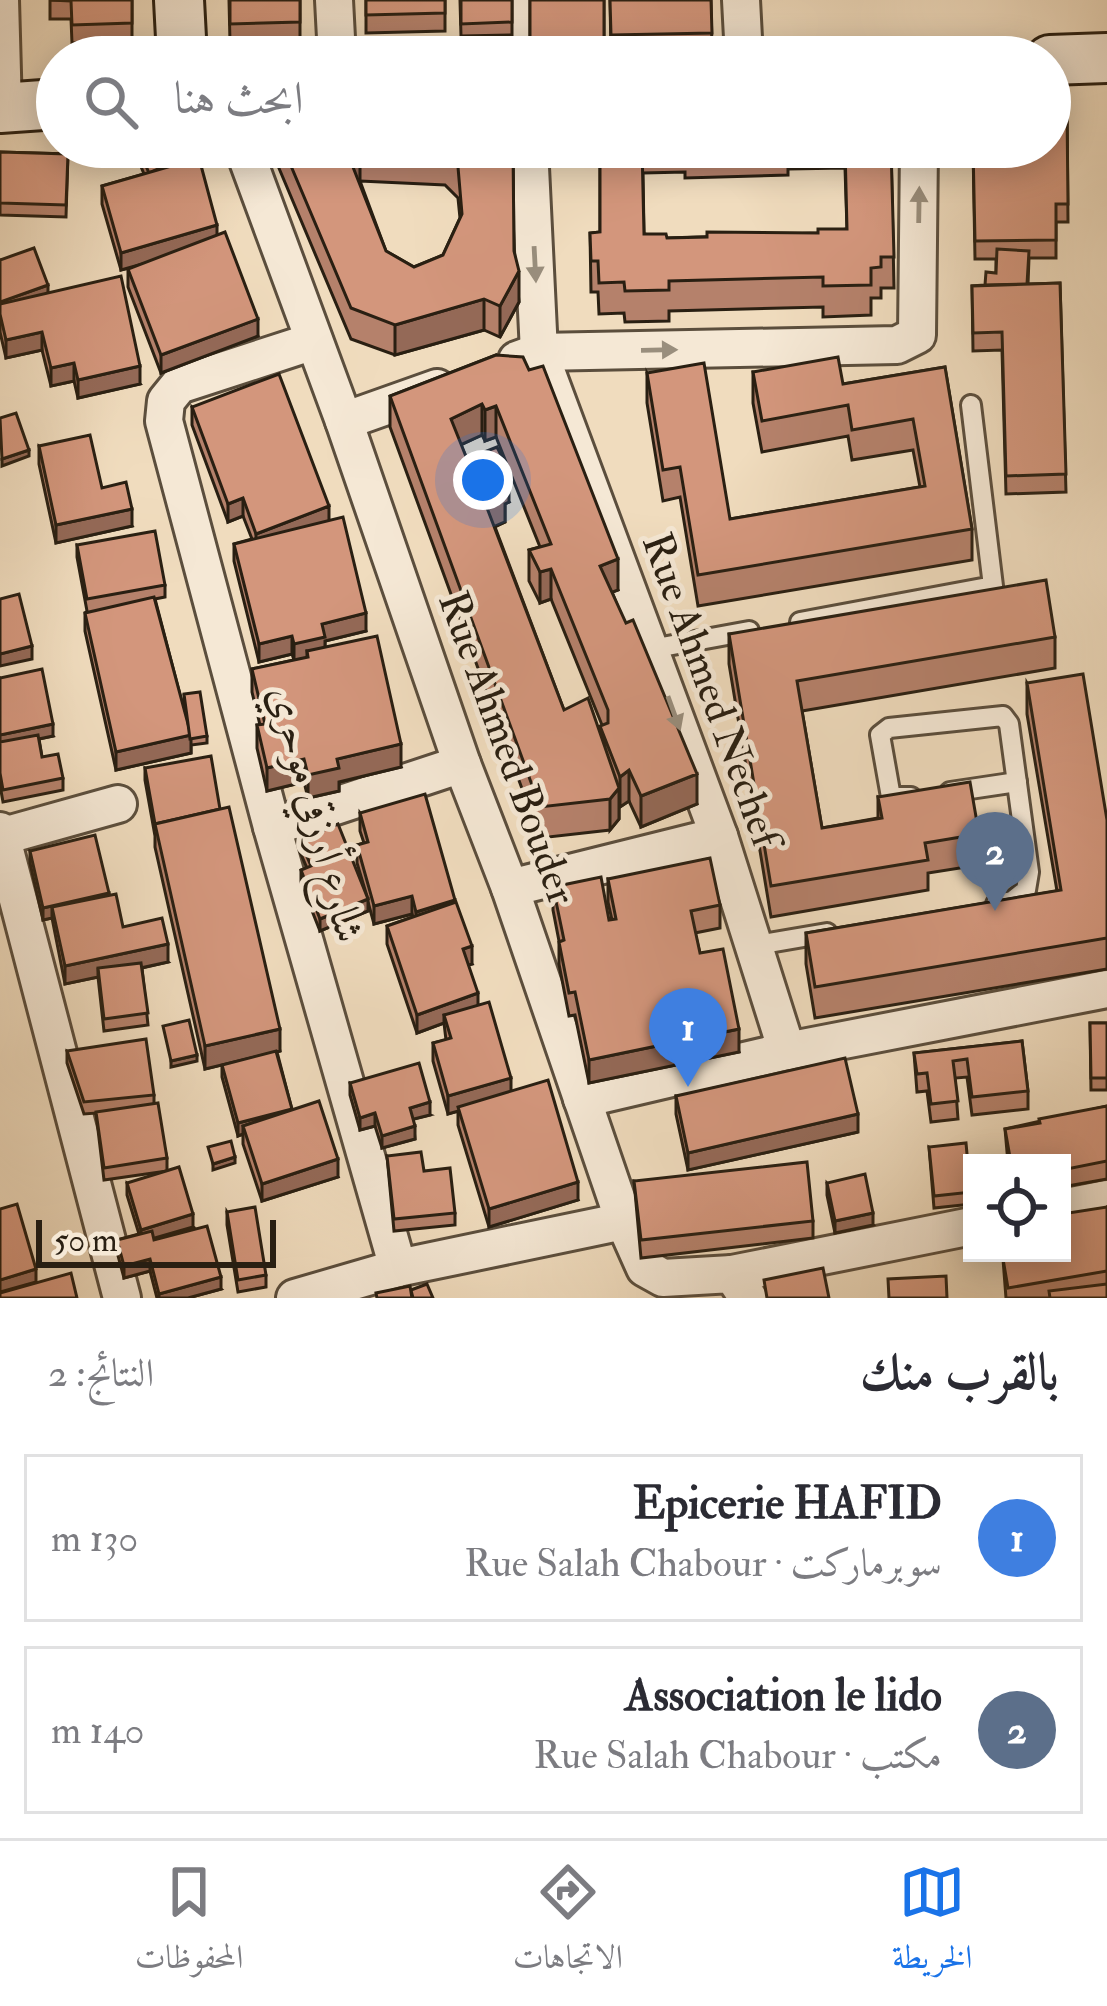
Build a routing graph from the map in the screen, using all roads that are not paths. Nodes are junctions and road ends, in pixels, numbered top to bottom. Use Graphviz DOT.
graph roads {
  1 [pos="0,0"];
  2 [pos="179,0"];
  3 [pos="334,0"];
  4 [pos="524,0"];
  5 [pos="741,0"];
  6 [pos="181,36"];
  7 [pos="336,36"];
  8 [pos="525,36"];
  9 [pos="743,36"];
  10 [pos="1107,58"];
  11 [pos="1071,59"];
  12 [pos="36,106"];
  13 [pos="1,108"];
  14 [pos="251,168"];
  15 [pos="530,168"];
  16 [pos="920,168"];
  17 [pos="314,341"];
  18 [pos="539,352"];
  19 [pos="971,405"];
  20 [pos="344,421"];
  21 [pos="788,624"];
  22 [pos="765,628"];
  23 [pos="651,650"];
  24 [pos="462,764"];
  25 [pos="1017,782"];
  26 [pos="118,804"];
  27 [pos="272,826"];
  28 [pos="0,835"];
  29 [pos="719,836"];
  30 [pos="510,888"];
  31 [pos="968,909"];
  32 [pos="838,932"];
  33 [pos="751,946"];
  34 [pos="1107,989"];
  35 [pos="787,1051"];
  36 [pos="582,1099"];
  37 [pos="1107,1199"];
  38 [pos="1071,1206"];
  39 [pos="624,1221"];
  40 [pos="963,1228"];
  41 [pos="398,1268"];
  42 [pos="740,1286"];
  43 [pos="122,1298"];
  44 [pos="295,1298"];
  1 -- 13 [label="street"];
  2 -- 6 [label="main road"];
  3 -- 7 [label="street"];
  4 -- 8 [label="street"];
  5 -- 9 [label="street"];
  10 -- 11 [label="main road"];
  12 -- 13 [label="main road"];
  14 -- 17 [label="street, Rue Ahmed Bouder"];
  15 -- 18 [label="street, Rue Ahmed Nechef, one-way"];
  18 -- 16 [label="street, one-way"];
  17 -- 20 [label="street, Rue Ahmed Bouder"];
  17 -- 27 [label="street, شارع أرزقي موحري"];
  18 -- 20 [label="street"];
  18 -- 23 [label="street, Rue Ahmed Nechef"];
  19 -- 21 [label="lane"];
  20 -- 24 [label="street, Rue Ahmed Bouder"];
  22 -- 23 [label="lane"];
  23 -- 29 [label="street, Rue Ahmed Nechef, one-way"];
  24 -- 27 [label="street"];
  24 -- 30 [label="street, Rue Ahmed Bouder"];
  25 -- 25 [label="lane"];
  25 -- 31 [label="lane"];
  26 -- 28 [label="street"];
  27 -- 41 [label="street, شارع أرزقي موحري"];
  28 -- 43 [label="street"];
  29 -- 30 [label="street"];
  29 -- 33 [label="street, Rue Ahmed Nechef"];
  30 -- 36 [label="street, Rue Ahmed Bouder"];
  32 -- 33 [label="lane"];
  33 -- 35 [label="street, Rue Ahmed Nechef"];
  34 -- 35 [label="street"];
  35 -- 36 [label="street"];
  36 -- 39 [label="street, Rue Ahmed Bouder"];
  37 -- 38 [label="street"];
  39 -- 41 [label="street"];
  39 -- 42 [label="street, Rue Ahmed Bouder"];
  40 -- 42 [label="street, Rue Ahmed Bouder"];
  41 -- 44 [label="street"];
}
